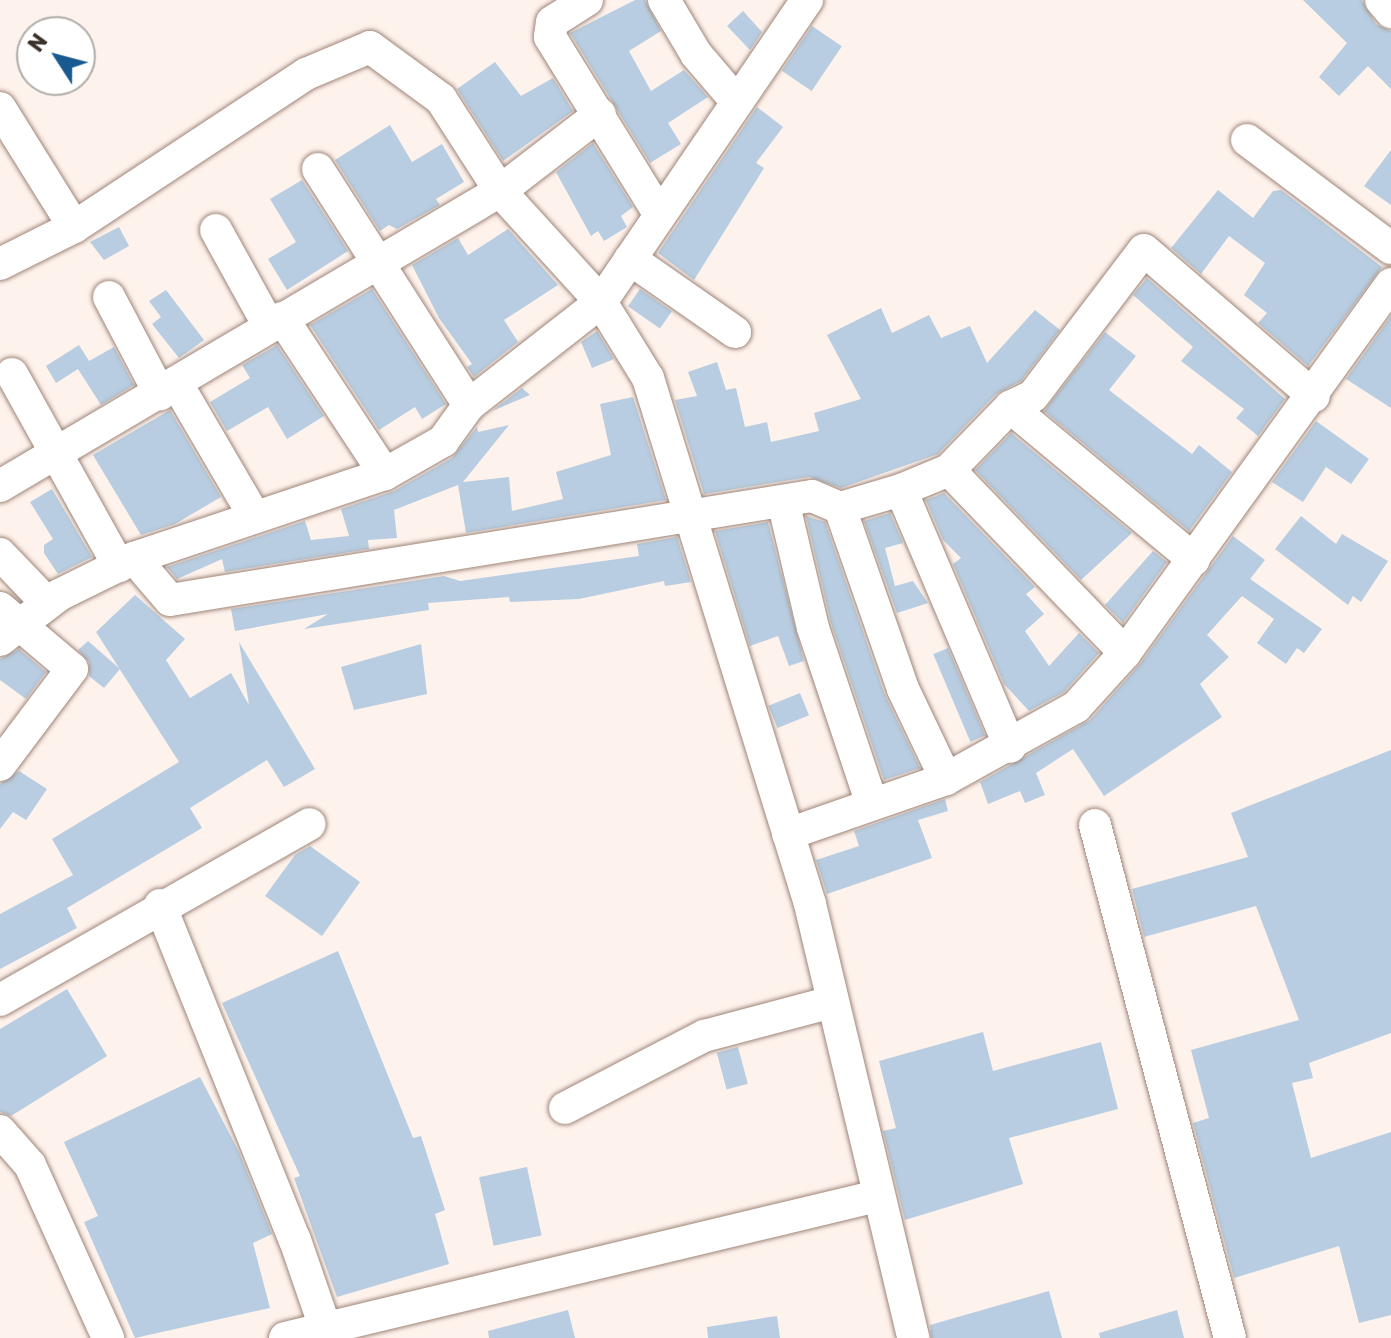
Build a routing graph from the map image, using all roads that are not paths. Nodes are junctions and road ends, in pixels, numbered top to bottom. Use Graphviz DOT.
graph roads {
  1 [pos="587,0"];
  2 [pos="664,0"];
  3 [pos="807,0"];
  4 [pos="1381,0"];
  5 [pos="1391,12"];
  6 [pos="737,102"];
  7 [pos="0,108"];
  8 [pos="600,114"];
  9 [pos="1247,140"];
  10 [pos="318,169"];
  11 [pos="500,191"];
  12 [pos="660,215"];
  13 [pos="74,227"];
  14 [pos="216,230"];
  15 [pos="1391,248"];
  16 [pos="630,259"];
  17 [pos="0,264"];
  18 [pos="378,264"];
  19 [pos="1391,284"];
  20 [pos="109,297"];
  21 [pos="601,302"];
  22 [pos="276,322"];
  23 [pos="735,332"];
  24 [pos="12,374"];
  25 [pos="169,389"];
  26 [pos="1314,396"];
  27 [pos="469,405"];
  28 [pos="1010,407"];
  29 [pos="53,452"];
  30 [pos="949,470"];
  31 [pos="385,474"];
  32 [pos="0,486"];
  33 [pos="901,490"];
  34 [pos="783,501"];
  35 [pos="840,508"];
  36 [pos="253,514"];
  37 [pos="692,517"];
  38 [pos="0,554"];
  39 [pos="1194,560"];
  40 [pos="126,562"];
  41 [pos="47,603"];
  42 [pos="6,624"];
  43 [pos="1125,653"];
  44 [pos="1010,747"];
  45 [pos="0,765"];
  46 [pos="946,779"];
  47 [pos="872,804"];
  48 [pos="310,824"];
  49 [pos="1095,825"];
  50 [pos="788,834"];
  51 [pos="160,905"];
  52 [pos="0,1000"];
  53 [pos="832,1002"];
  54 [pos="565,1108"];
  55 [pos="0,1132"];
  56 [pos="877,1196"];
  57 [pos="325,1327"];
  58 [pos="108,1338"];
  59 [pos="285,1338"];
  60 [pos="913,1338"];
  61 [pos="1230,1338"];
  1 -- 8 [label="street"];
  2 -- 6 [label="street"];
  3 -- 6 [label="street"];
  4 -- 5 [label="street"];
  6 -- 12 [label="street"];
  7 -- 13 [label="street"];
  8 -- 11 [label="street"];
  8 -- 12 [label="street"];
  9 -- 15 [label="street"];
  10 -- 18 [label="street"];
  11 -- 13 [label="street"];
  11 -- 18 [label="street"];
  11 -- 21 [label="street"];
  12 -- 16 [label="street"];
  13 -- 17 [label="street"];
  14 -- 22 [label="street"];
  16 -- 21 [label="street"];
  16 -- 23 [label="street"];
  18 -- 22 [label="street"];
  18 -- 27 [label="street"];
  19 -- 26 [label="street"];
  20 -- 25 [label="street"];
  21 -- 27 [label="street"];
  21 -- 37 [label="street"];
  22 -- 25 [label="street"];
  22 -- 31 [label="street"];
  24 -- 29 [label="street"];
  25 -- 29 [label="street"];
  25 -- 36 [label="street"];
  26 -- 28 [label="street"];
  26 -- 39 [label="street"];
  27 -- 31 [label="street"];
  28 -- 30 [label="street"];
  28 -- 39 [label="street"];
  29 -- 32 [label="street"];
  29 -- 40 [label="street"];
  30 -- 33 [label="street"];
  30 -- 43 [label="street"];
  31 -- 36 [label="street"];
  33 -- 35 [label="street"];
  33 -- 44 [label="street"];
  34 -- 35 [label="street"];
  34 -- 37 [label="street"];
  34 -- 47 [label="street"];
  35 -- 46 [label="street"];
  36 -- 40 [label="street"];
  37 -- 40 [label="street"];
  37 -- 50 [label="street"];
  38 -- 41 [label="street"];
  39 -- 43 [label="street"];
  40 -- 41 [label="street"];
  41 -- 42 [label="street"];
  42 -- 45 [label="street"];
  43 -- 44 [label="street"];
  44 -- 46 [label="street"];
  46 -- 47 [label="street"];
  47 -- 50 [label="street"];
  48 -- 51 [label="street"];
  49 -- 61 [label="street"];
  50 -- 53 [label="street"];
  51 -- 52 [label="street"];
  51 -- 57 [label="street"];
  53 -- 54 [label="street"];
  53 -- 56 [label="street"];
  55 -- 58 [label="street"];
  56 -- 57 [label="street"];
  56 -- 60 [label="street"];
  57 -- 59 [label="street"];
}
